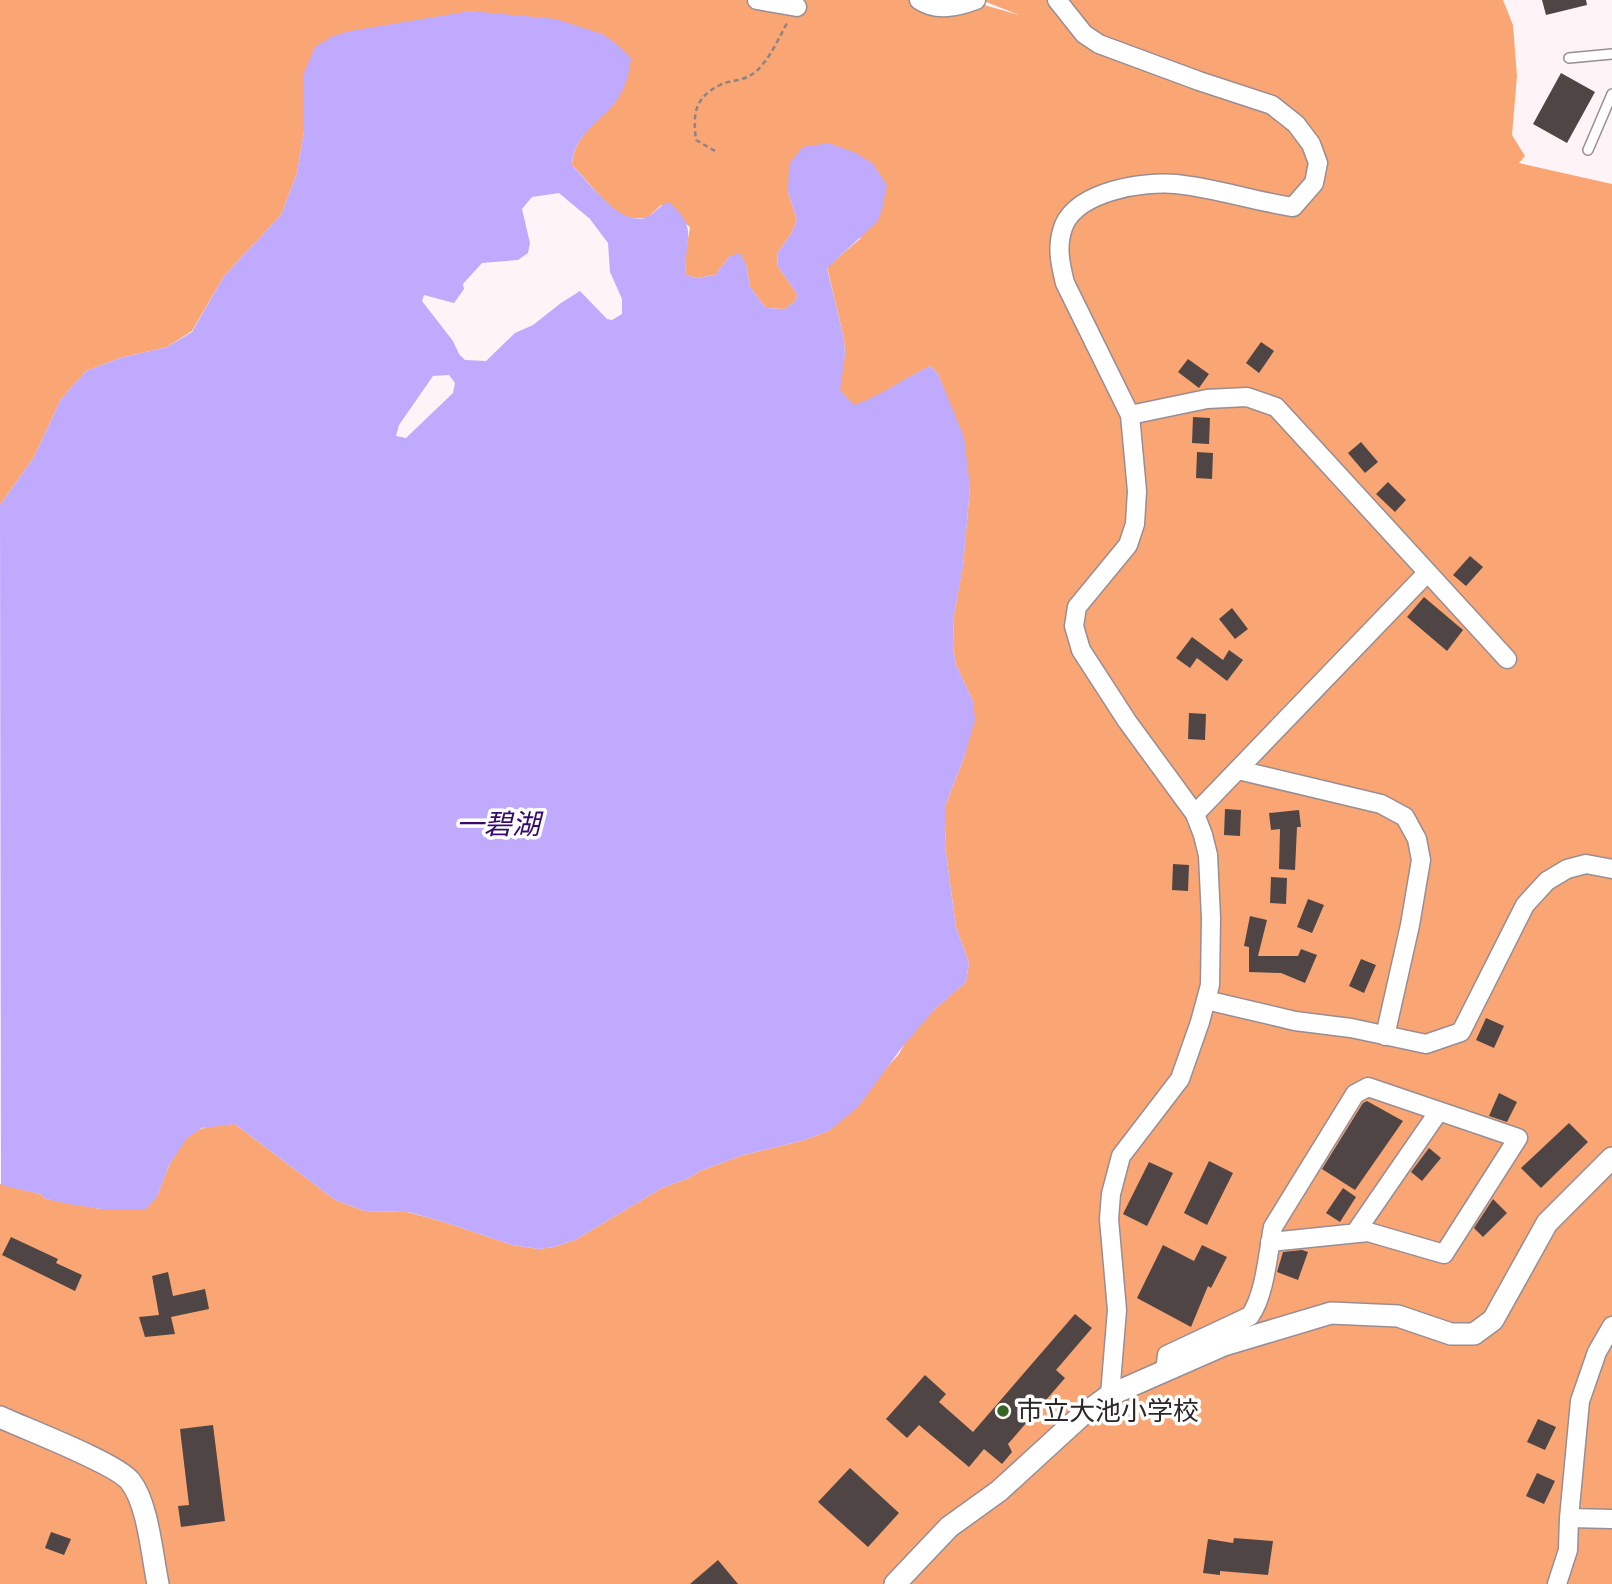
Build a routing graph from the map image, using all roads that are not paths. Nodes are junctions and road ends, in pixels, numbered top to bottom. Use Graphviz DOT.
graph roads {
  1 [pos="757,0"];
  2 [pos="919,0"];
  3 [pos="976,0"];
  4 [pos="1057,0"];
  5 [pos="797,7"];
  6 [pos="1612,54"];
  7 [pos="1569,58"];
  8 [pos="1612,93"];
  9 [pos="1588,150"];
  10 [pos="1130,415"];
  11 [pos="1427,573"];
  12 [pos="1507,659"];
  13 [pos="1238,770"];
  14 [pos="1195,814"];
  15 [pos="1612,869"];
  16 [pos="1206,1000"];
  17 [pos="1385,1036"];
  18 [pos="1439,1111"];
  19 [pos="1612,1158"];
  20 [pos="1355,1233"];
  21 [pos="1270,1242"];
  22 [pos="1612,1326"];
  23 [pos="1165,1371"];
  24 [pos="1110,1395"];
  25 [pos="0,1417"];
  26 [pos="1569,1518"];
  27 [pos="1612,1519"];
  28 [pos="158,1584"];
  29 [pos="895,1584"];
  30 [pos="1557,1584"];
  1 -- 5 [label="street"];
  2 -- 3 [label="street"];
  4 -- 10 [label="street"];
  6 -- 7 [label="lane"];
  8 -- 9 [label="lane"];
  10 -- 11 [label="street"];
  10 -- 14 [label="street"];
  11 -- 12 [label="street"];
  11 -- 13 [label="street"];
  13 -- 14 [label="street"];
  13 -- 17 [label="street"];
  14 -- 16 [label="street"];
  15 -- 17 [label="street"];
  16 -- 17 [label="street"];
  16 -- 24 [label="street"];
  18 -- 20 [label="street"];
  18 -- 20 [label="street"];
  18 -- 21 [label="street"];
  19 -- 23 [label="street"];
  20 -- 21 [label="street"];
  21 -- 23 [label="street"];
  22 -- 26 [label="street"];
  23 -- 24 [label="street"];
  24 -- 29 [label="street"];
  25 -- 28 [label="street"];
  26 -- 27 [label="street"];
  26 -- 30 [label="street"];
}
